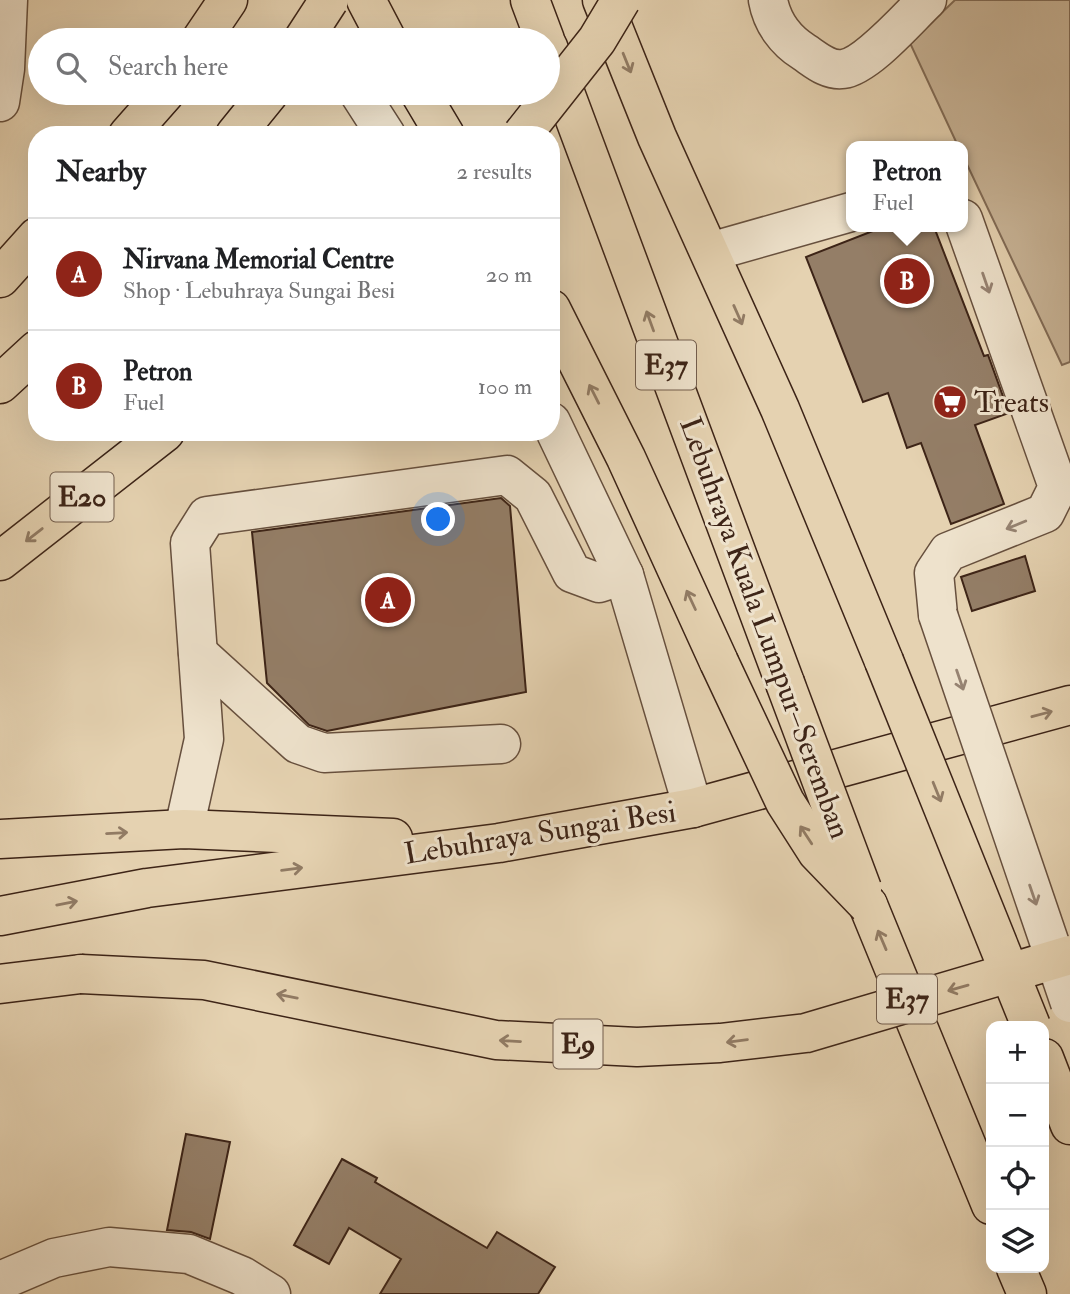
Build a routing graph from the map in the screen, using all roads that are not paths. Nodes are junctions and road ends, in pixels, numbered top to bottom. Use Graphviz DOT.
graph roads {
  1 [pos="8,0"];
  2 [pos="228,0"];
  3 [pos="308,0"];
  4 [pos="329,0"];
  5 [pos="366,0"];
  6 [pos="530,0"];
  7 [pos="602,0"];
  8 [pos="621,0"];
  9 [pos="768,0"];
  10 [pos="927,0"];
  11 [pos="209,28"];
  12 [pos="311,28"];
  13 [pos="323,28"];
  14 [pos="381,28"];
  15 [pos="540,28"];
  16 [pos="560,79"];
  17 [pos="560,87"];
  18 [pos="0,102"];
  19 [pos="154,105"];
  20 [pos="259,105"];
  21 [pos="367,105"];
  22 [pos="427,105"];
  23 [pos="546,105"];
  24 [pos="136,126"];
  25 [pos="242,126"];
  26 [pos="380,126"];
  27 [pos="440,126"];
  28 [pos="529,126"];
  29 [pos="846,213"];
  30 [pos="968,232"];
  31 [pos="28,247"];
  32 [pos="710,252"];
  33 [pos="0,278"];
  34 [pos="560,327"];
  35 [pos="28,358"];
  36 [pos="0,384"];
  37 [pos="153,441"];
  38 [pos="560,441"];
  39 [pos="0,561"];
  40 [pos="624,575"];
  41 [pos="198,653"];
  42 [pos="1070,705"];
  43 [pos="502,744"];
  44 [pos="692,808"];
  45 [pos="184,829"];
  46 [pos="0,839"];
  47 [pos="499,843"];
  48 [pos="868,905"];
  49 [pos="0,916"];
  50 [pos="1070,955"];
  51 [pos="0,984"];
  52 [pos="1070,1003"];
  53 [pos="1029,1021"];
  54 [pos="1049,1071"];
  55 [pos="1070,1125"];
  56 [pos="986,1193"];
  57 [pos="1018,1273"];
  58 [pos="0,1281"];
  59 [pos="271,1294"];
  60 [pos="1027,1294"];
  1 -- 18 [label="street"];
  2 -- 11 [label="highway"];
  3 -- 13 [label="street"];
  4 -- 12 [label="highway, bridge"];
  5 -- 14 [label="highway"];
  6 -- 15 [label="highway"];
  7 -- 32 [label="highway, one-way"];
  8 -- 17 [label="highway, bridge"];
  9 -- 10 [label="street"];
  48 -- 16 [label="highway, Lebuhraya Kuala Lumpur–Seremban / E37, one-way, bridge"];
  19 -- 24 [label="highway"];
  20 -- 25 [label="highway"];
  21 -- 26 [label="street"];
  22 -- 27 [label="highway"];
  23 -- 28 [label="highway, bridge"];
  29 -- 32 [label="street"];
  30 -- 52 [label="street, one-way, bridge"];
  31 -- 33 [label="highway"];
  32 -- 53 [label="highway, one-way, bridge"];
  48 -- 34 [label="highway, one-way, bridge"];
  35 -- 36 [label="highway"];
  37 -- 39 [label="highway, E20, one-way"];
  38 -- 40 [label="street"];
  40 -- 41 [label="street"];
  40 -- 44 [label="street"];
  41 -- 43 [label="street"];
  41 -- 45 [label="street"];
  44 -- 42 [label="highway, Lebuhraya Sungai Besi, one-way"];
  44 -- 47 [label="highway, Lebuhraya Sungai Besi"];
  46 -- 45 [label="highway, one-way"];
  45 -- 47 [label="highway"];
  49 -- 47 [label="highway, Lebuhraya Sungai Besi, one-way"];
  56 -- 48 [label="highway, Lebuhraya Kuala Lumpur–Seremban / E37, one-way"];
  50 -- 51 [label="highway, E9, one-way, bridge"];
  54 -- 55 [label="highway"];
  57 -- 60 [label="highway"];
  58 -- 59 [label="street"];
}
